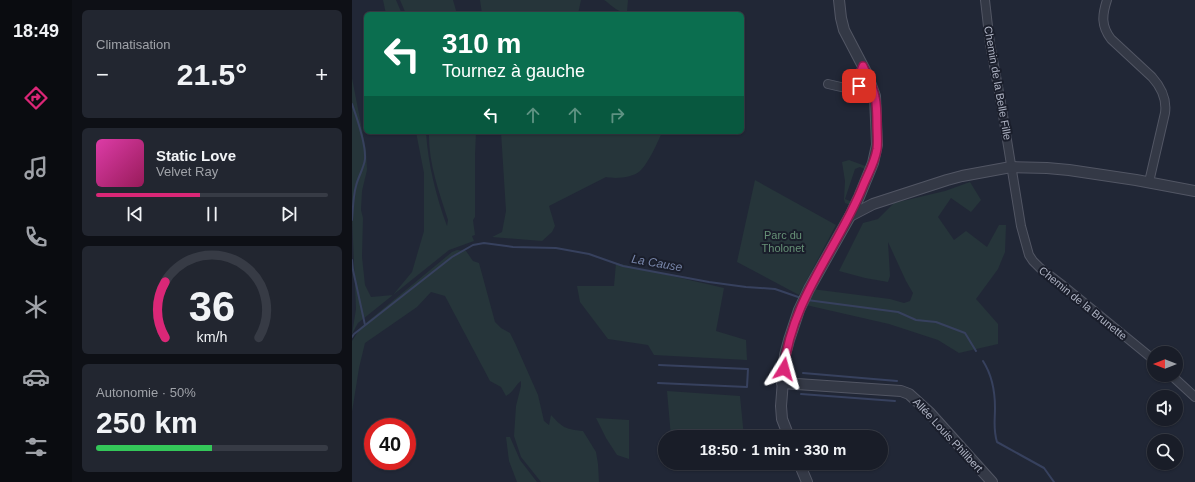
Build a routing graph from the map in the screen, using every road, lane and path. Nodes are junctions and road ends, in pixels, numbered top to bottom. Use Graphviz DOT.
graph roads {
  1 [pos="839,0"];
  2 [pos="985,0"];
  3 [pos="1107,0"];
  4 [pos="863,66"];
  5 [pos="828,84"];
  6 [pos="1011,167"];
  7 [pos="1149,182"];
  8 [pos="1195,191"];
  9 [pos="850,216"];
  10 [pos="1147,354"];
  11 [pos="1179,382"];
  12 [pos="782,383"];
  13 [pos="1195,397"];
  14 [pos="786,430"];
  15 [pos="802,470"];
  16 [pos="807,482"];
  17 [pos="992,482"];
  1 -- 4 [label="street"];
  2 -- 6 [label="street, Chemin de la Belle Fille"];
  3 -- 7 [label="street"];
  4 -- 5 [label="street"];
  4 -- 9 [label="street"];
  6 -- 7 [label="street"];
  6 -- 9 [label="street"];
  6 -- 10 [label="street, Chemin de la Brunette"];
  7 -- 8 [label="street"];
  9 -- 12 [label="street"];
  11 -- 13 [label="street"];
  12 -- 14 [label="street"];
  12 -- 17 [label="street, Allée Louis Philibert"];
  15 -- 16 [label="street"];
}
